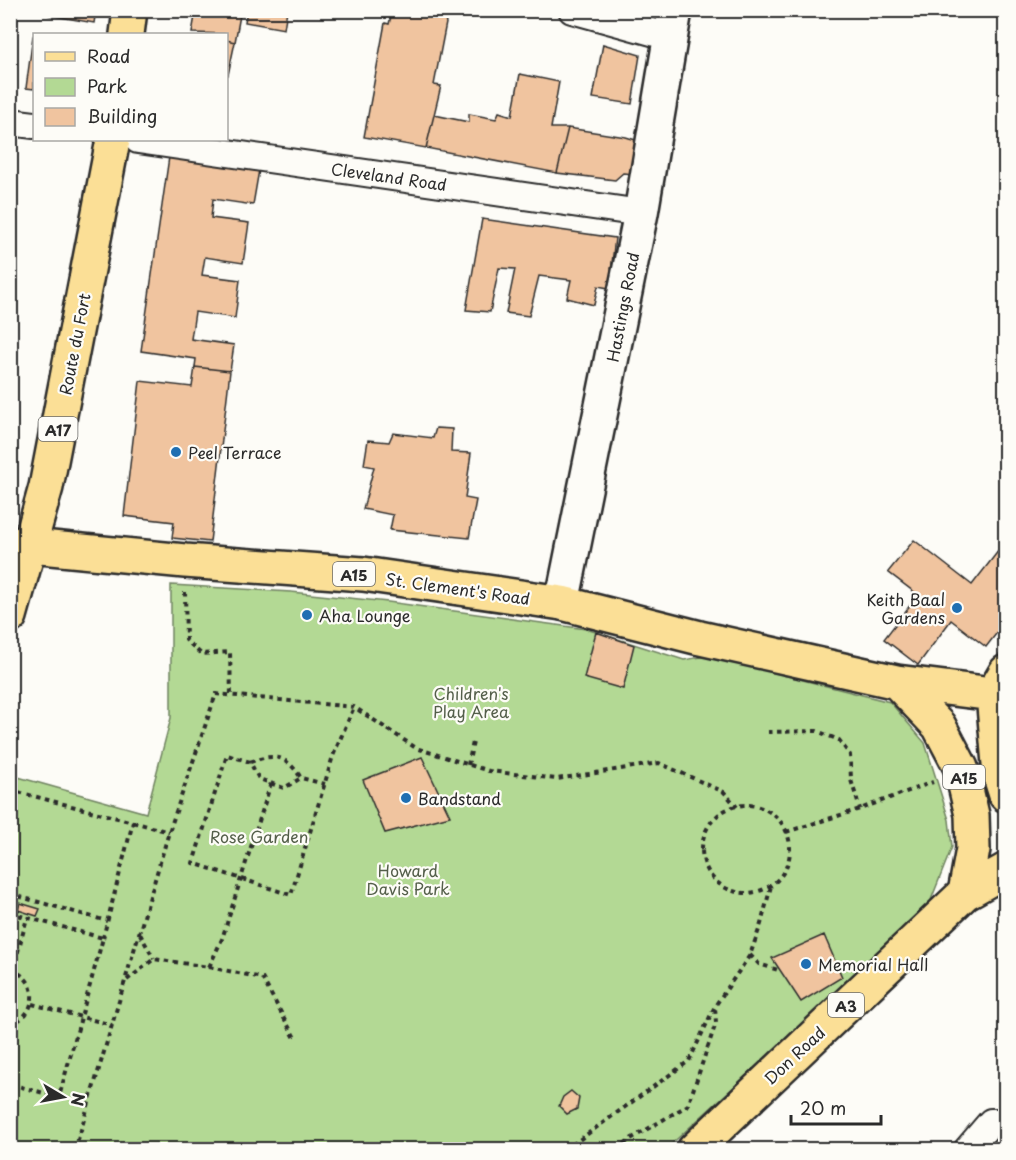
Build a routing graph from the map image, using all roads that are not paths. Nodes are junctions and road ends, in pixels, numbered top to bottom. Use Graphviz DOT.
graph roads {
  1 [pos="130,10"];
  2 [pos="572,10"];
  3 [pos="672,24"];
  4 [pos="127,33"];
  5 [pos="10,122"];
  6 [pos="33,125"];
  7 [pos="113,141"];
  8 [pos="145,141"];
  9 [pos="641,213"];
  10 [pos="21,545"];
  11 [pos="562,603"];
  12 [pos="10,616"];
  13 [pos="897,682"];
  14 [pos="1001,683"];
  15 [pos="1005,795"];
  16 [pos="1005,870"];
  17 [pos="965,893"];
  18 [pos="1005,1122"];
  19 [pos="694,1149"];
  20 [pos="967,1149"];
  1 -- 4 [label="main road"];
  2 -- 3 [label="street"];
  3 -- 9 [label="main road, Hastings Road"];
  5 -- 6 [label="street"];
  7 -- 10 [label="main road, Route du Fort / A17"];
  8 -- 9 [label="street, Cleveland Road"];
  9 -- 11 [label="main road, Hastings Road"];
  10 -- 11 [label="main road, St. Clement's Road / A15"];
  10 -- 12 [label="main road, Route du Fort / A17"];
  11 -- 13 [label="main road, St. Clement's Road / A15"];
  13 -- 14 [label="main road, A15"];
  13 -- 17 [label="main road, A15"];
  14 -- 15 [label="main road"];
  16 -- 17 [label="main road, Don Road / A3"];
  17 -- 19 [label="main road, Don Road / A3"];
  18 -- 20 [label="street"];
}
